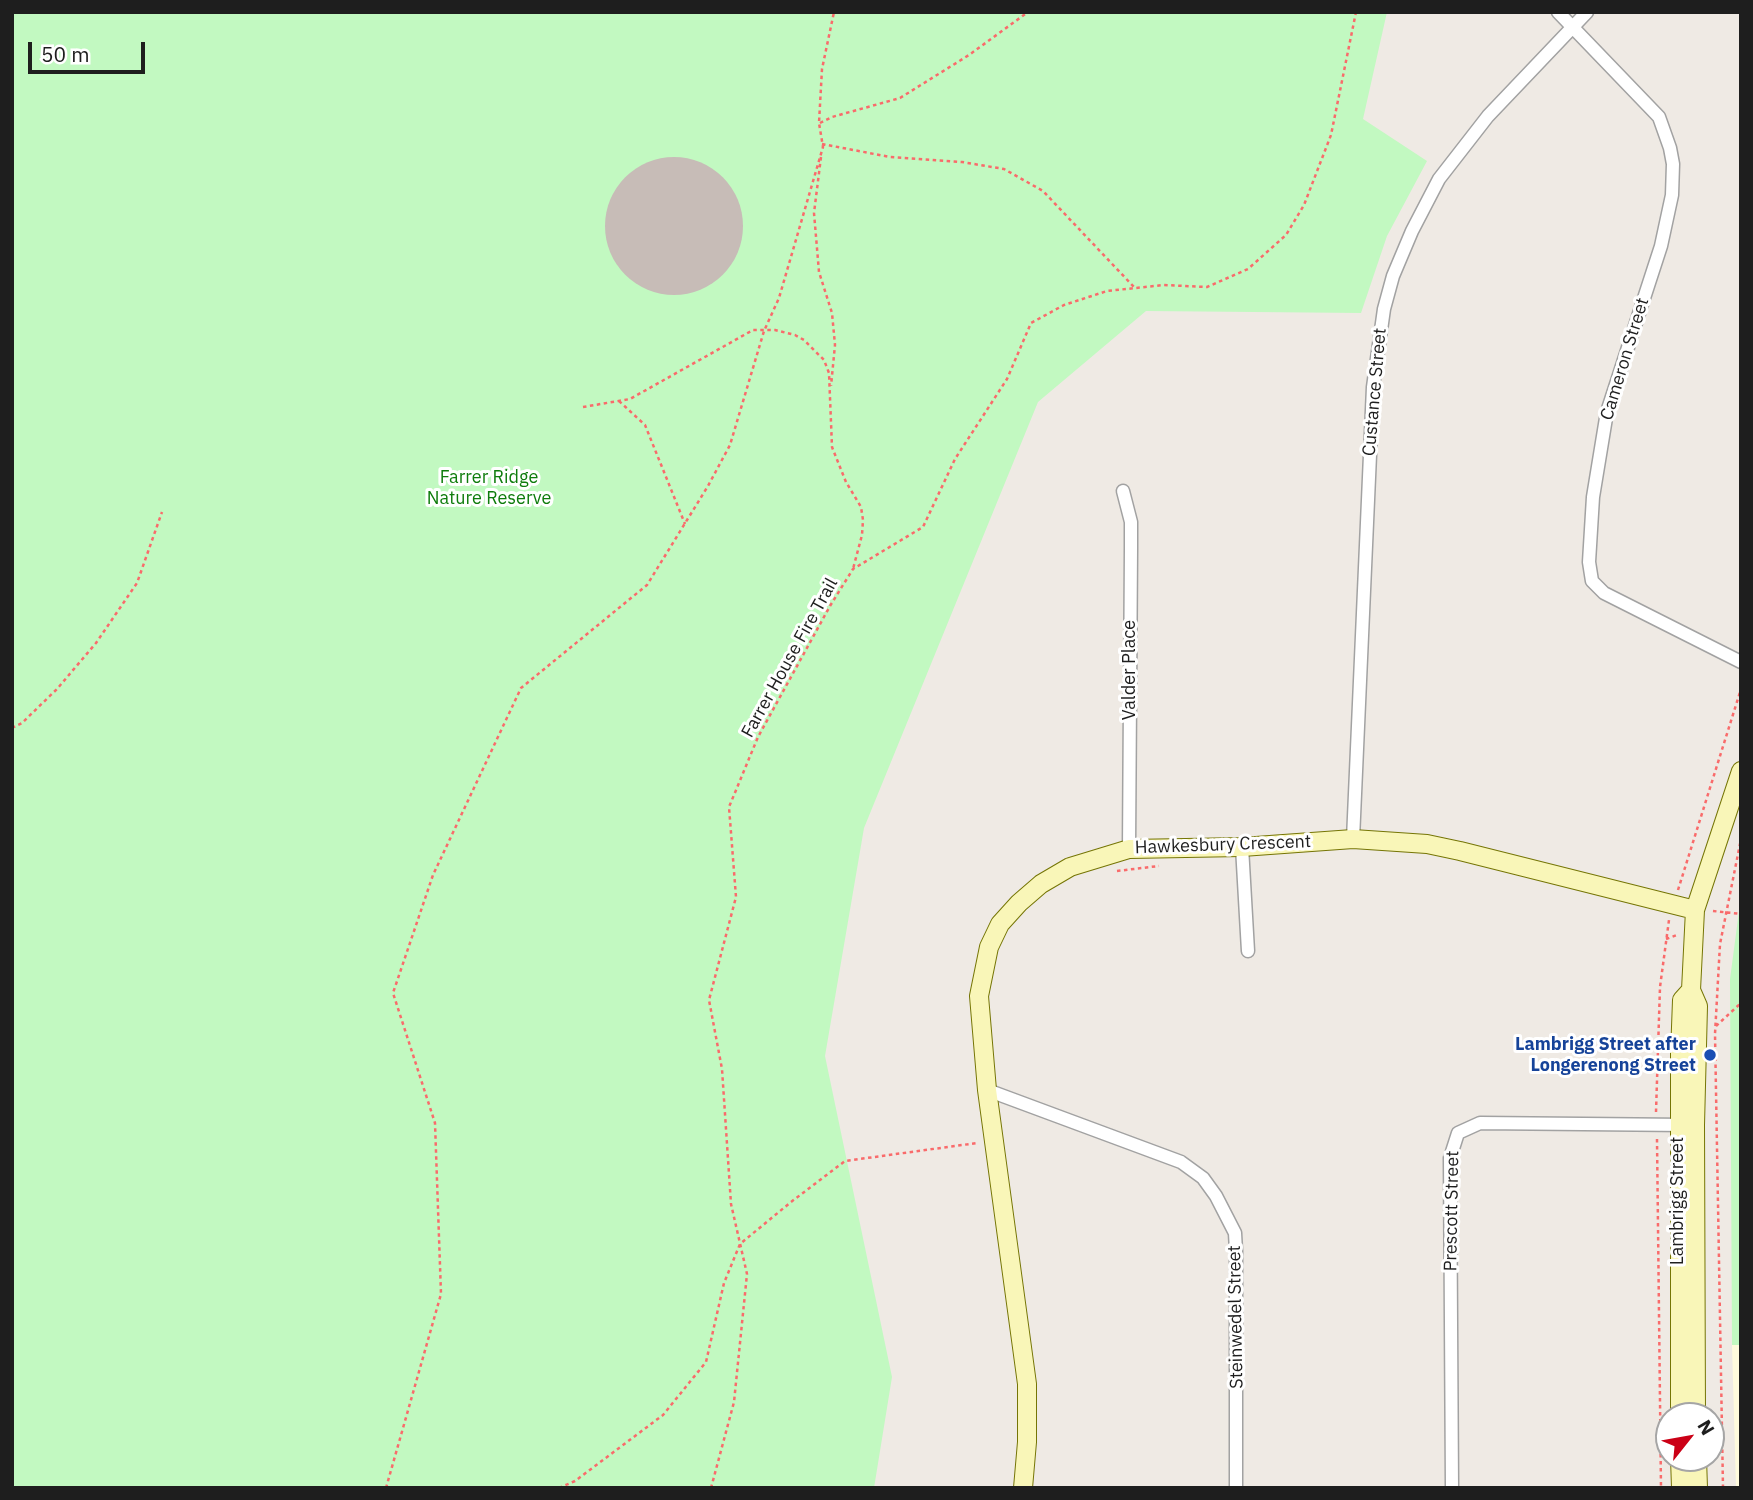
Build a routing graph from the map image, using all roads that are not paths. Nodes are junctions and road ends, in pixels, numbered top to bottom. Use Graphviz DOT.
graph roads {
  1 [pos="1558,12"];
  2 [pos="1587,12"];
  3 [pos="1572,28"];
  4 [pos="1123,491"];
  5 [pos="1741,662"];
  6 [pos="1741,771"];
  7 [pos="1353,839"];
  8 [pos="1242,847"];
  9 [pos="1129,849"];
  10 [pos="1695,910"];
  11 [pos="1248,951"];
  12 [pos="987,1090"];
  13 [pos="1687,1125"];
  14 [pos="1680,1402"];
  15 [pos="1696,1402"];
  16 [pos="1023,1488"];
  17 [pos="1236,1488"];
  18 [pos="1452,1488"];
  1 -- 3 [label="street, Cameron Street"];
  2 -- 3 [label="street, Custance Street"];
  3 -- 5 [label="street, Cameron Street"];
  3 -- 7 [label="street, Custance Street"];
  4 -- 9 [label="street, Valder Place"];
  6 -- 10 [label="street, Lambrigg Street"];
  7 -- 8 [label="street, Hawkesbury Crescent"];
  7 -- 10 [label="street, Hawkesbury Crescent"];
  8 -- 9 [label="street, Hawkesbury Crescent"];
  8 -- 11 [label="street"];
  9 -- 12 [label="street, Hawkesbury Crescent"];
  10 -- 13 [label="street, Lambrigg Street"];
  12 -- 16 [label="street, Hawkesbury Crescent"];
  12 -- 17 [label="street, Steinwedel Street"];
  13 -- 14 [label="street, Lambrigg Street"];
  13 -- 15 [label="street, Lambrigg Street"];
  13 -- 18 [label="street, Prescott Street"];
}
